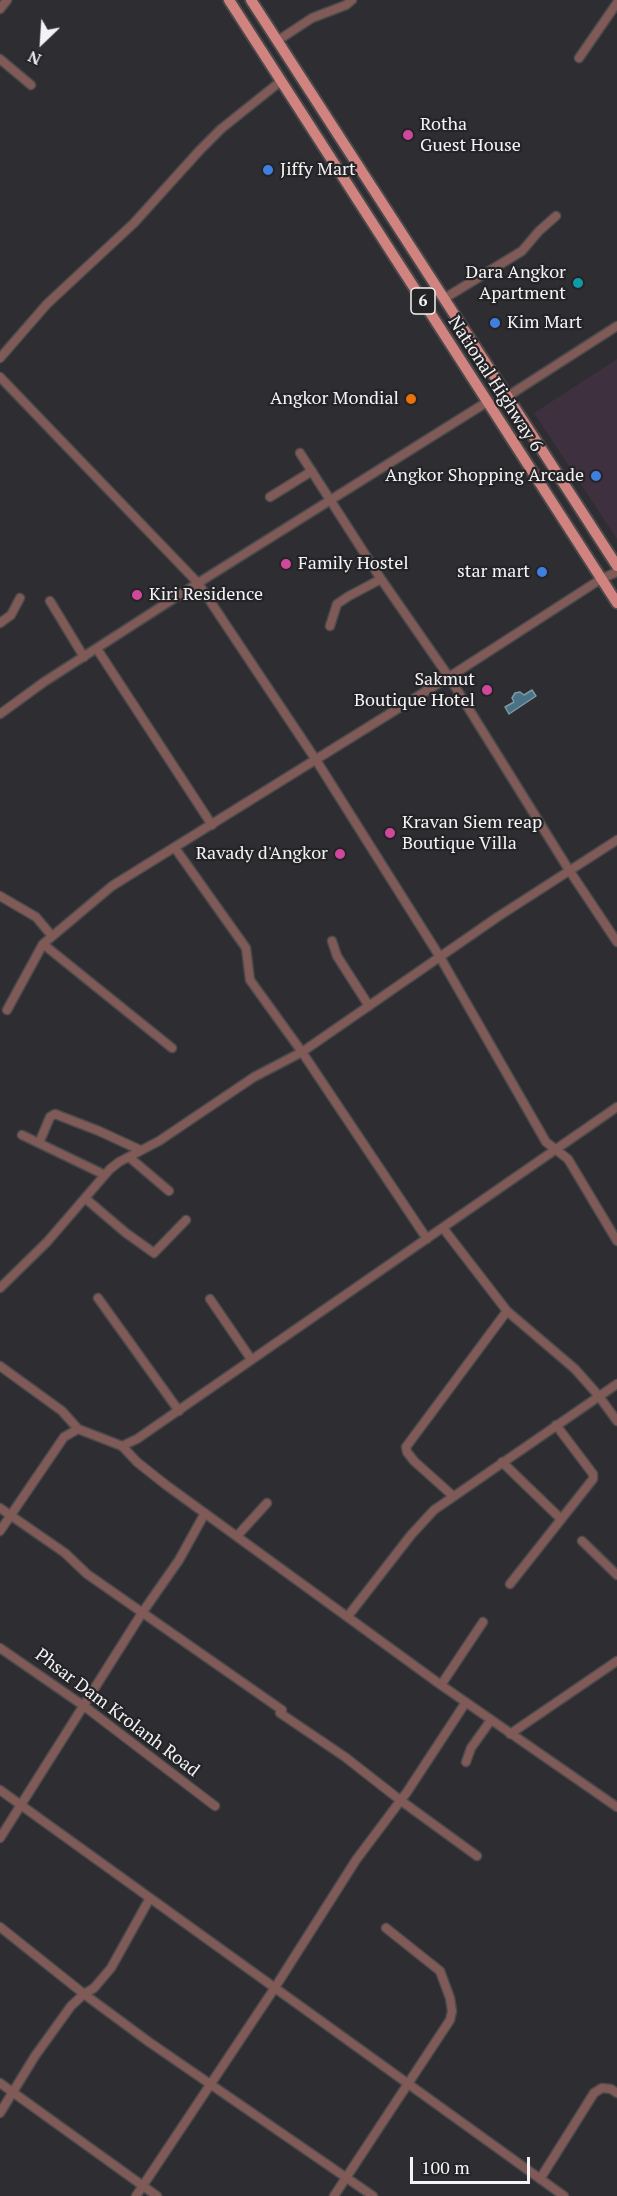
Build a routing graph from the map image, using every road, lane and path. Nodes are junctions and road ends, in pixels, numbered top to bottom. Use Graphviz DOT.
graph roads {
  1 [pos="7,0"];
  2 [pos="229,0"];
  3 [pos="251,0"];
  4 [pos="352,0"];
  5 [pos="617,3"];
  6 [pos="0,9"];
  7 [pos="277,41"];
  8 [pos="579,58"];
  9 [pos="0,59"];
  10 [pos="290,61"];
  11 [pos="275,71"];
  12 [pos="297,71"];
  13 [pos="281,81"];
  14 [pos="31,85"];
  15 [pos="556,216"];
  16 [pos="445,298"];
  17 [pos="617,326"];
  18 [pos="0,358"];
  19 [pos="0,377"];
  20 [pos="508,396"];
  21 [pos="487,402"];
  22 [pos="300,453"];
  23 [pos="312,471"];
  24 [pos="270,497"];
  25 [pos="330,499"];
  26 [pos="617,566"];
  27 [pos="617,572"];
  28 [pos="381,579"];
  29 [pos="601,579"];
  30 [pos="198,584"];
  31 [pos="20,598"];
  32 [pos="50,601"];
  33 [pos="617,603"];
  34 [pos="0,623"];
  35 [pos="330,626"];
  36 [pos="97,649"];
  37 [pos="84,657"];
  38 [pos="449,677"];
  39 [pos="1,713"];
  40 [pos="316,760"];
  41 [pos="212,825"];
  42 [pos="617,840"];
  43 [pos="175,848"];
  44 [pos="569,870"];
  45 [pos="0,896"];
  46 [pos="52,936"];
  47 [pos="332,941"];
  48 [pos="617,942"];
  49 [pos="43,944"];
  50 [pos="440,957"];
  51 [pos="369,1006"];
  52 [pos="7,1010"];
  53 [pos="172,1048"];
  54 [pos="302,1052"];
  55 [pos="617,1107"];
  56 [pos="22,1135"];
  57 [pos="39,1143"];
  58 [pos="557,1149"];
  59 [pos="140,1150"];
  60 [pos="129,1157"];
  61 [pos="105,1175"];
  62 [pos="169,1191"];
  63 [pos="86,1198"];
  64 [pos="186,1220"];
  65 [pos="443,1228"];
  66 [pos="427,1239"];
  67 [pos="617,1241"];
  68 [pos="0,1288"];
  69 [pos="98,1298"];
  70 [pos="210,1299"];
  71 [pos="507,1311"];
  72 [pos="251,1359"];
  73 [pos="0,1366"];
  74 [pos="617,1384"];
  75 [pos="598,1395"];
  76 [pos="179,1411"];
  77 [pos="617,1421"];
  78 [pos="556,1425"];
  79 [pos="78,1429"];
  80 [pos="122,1446"];
  81 [pos="502,1462"];
  82 [pos="453,1496"];
  83 [pos="267,1503"];
  84 [pos="0,1508"];
  85 [pos="205,1513"];
  86 [pos="10,1515"];
  87 [pos="561,1520"];
  88 [pos="0,1531"];
  89 [pos="237,1536"];
  90 [pos="582,1541"];
  91 [pos="617,1575"];
  92 [pos="510,1584"];
  93 [pos="142,1613"];
  94 [pos="348,1616"];
  95 [pos="483,1622"];
  96 [pos="0,1647"];
  97 [pos="617,1661"];
  98 [pos="441,1685"];
  99 [pos="465,1702"];
  100 [pos="84,1706"];
  101 [pos="490,1720"];
  102 [pos="510,1734"];
  103 [pos="466,1762"];
  104 [pos="0,1790"];
  105 [pos="400,1800"];
  106 [pos="20,1805"];
  107 [pos="214,1806"];
  108 [pos="617,1808"];
  109 [pos="0,1838"];
  110 [pos="477,1856"];
  111 [pos="150,1899"];
  112 [pos="0,1927"];
  113 [pos="386,1928"];
  114 [pos="274,1989"];
  115 [pos="84,1994"];
  116 [pos="0,2083"];
  117 [pos="408,2084"];
  118 [pos="211,2085"];
  119 [pos="12,2092"];
  120 [pos="617,2093"];
  121 [pos="0,2113"];
  122 [pos="347,2177"];
  123 [pos="540,2179"];
  124 [pos="143,2186"];
  125 [pos="136,2196"];
  126 [pos="157,2196"];
  127 [pos="334,2196"];
  128 [pos="373,2196"];
  129 [pos="564,2196"];
  1 -- 6 [label="street"];
  2 -- 11 [label="main road, National Highway 6 / 6"];
  3 -- 7 [label="main road, National Highway 6 / 6"];
  4 -- 7 [label="street"];
  5 -- 8 [label="street"];
  7 -- 10 [label="main road, National Highway 6 / 6"];
  9 -- 14 [label="street"];
  10 -- 11 [label="main road"];
  10 -- 12 [label="main road, National Highway 6 / 6"];
  11 -- 13 [label="main road, National Highway 6 / 6"];
  12 -- 13 [label="main road"];
  12 -- 16 [label="main road, National Highway 6 / 6"];
  13 -- 18 [label="street"];
  13 -- 21 [label="main road, National Highway 6 / 6"];
  15 -- 16 [label="street"];
  16 -- 20 [label="main road, National Highway 6 / 6"];
  17 -- 20 [label="street"];
  19 -- 30 [label="street"];
  20 -- 26 [label="main road, National Highway 6 / 6"];
  21 -- 25 [label="street"];
  21 -- 29 [label="main road, National Highway 6 / 6"];
  22 -- 23 [label="street"];
  23 -- 24 [label="street"];
  23 -- 25 [label="street"];
  25 -- 28 [label="street"];
  25 -- 30 [label="street"];
  27 -- 29 [label="street"];
  28 -- 35 [label="street"];
  28 -- 38 [label="street"];
  29 -- 33 [label="main road, National Highway 6 / 6"];
  29 -- 38 [label="street"];
  30 -- 36 [label="street"];
  30 -- 40 [label="street"];
  31 -- 34 [label="street"];
  32 -- 37 [label="street"];
  36 -- 37 [label="street"];
  36 -- 41 [label="street"];
  37 -- 39 [label="street"];
  38 -- 40 [label="street"];
  38 -- 44 [label="street"];
  40 -- 41 [label="street"];
  40 -- 50 [label="street"];
  41 -- 43 [label="street"];
  42 -- 44 [label="street"];
  43 -- 46 [label="street"];
  43 -- 54 [label="street"];
  44 -- 48 [label="street"];
  44 -- 50 [label="street"];
  45 -- 46 [label="street"];
  46 -- 49 [label="street"];
  47 -- 51 [label="street"];
  49 -- 52 [label="street"];
  49 -- 53 [label="street"];
  50 -- 51 [label="street"];
  50 -- 58 [label="street"];
  51 -- 54 [label="street"];
  54 -- 59 [label="street"];
  54 -- 66 [label="street"];
  55 -- 58 [label="street"];
  56 -- 57 [label="street"];
  57 -- 59 [label="street"];
  57 -- 61 [label="street"];
  58 -- 65 [label="street"];
  58 -- 67 [label="street"];
  59 -- 60 [label="street"];
  60 -- 61 [label="street"];
  60 -- 62 [label="street"];
  61 -- 63 [label="street"];
  63 -- 64 [label="street"];
  63 -- 68 [label="street"];
  65 -- 66 [label="street"];
  65 -- 71 [label="street"];
  66 -- 72 [label="street"];
  69 -- 76 [label="street"];
  70 -- 72 [label="street"];
  71 -- 75 [label="street"];
  71 -- 82 [label="street"];
  72 -- 76 [label="street"];
  73 -- 79 [label="street"];
  74 -- 75 [label="street"];
  75 -- 77 [label="street"];
  75 -- 78 [label="street"];
  76 -- 80 [label="street"];
  78 -- 81 [label="street"];
  78 -- 87 [label="street"];
  79 -- 80 [label="street"];
  79 -- 86 [label="street"];
  80 -- 85 [label="street"];
  81 -- 82 [label="street"];
  81 -- 87 [label="street"];
  82 -- 94 [label="street"];
  83 -- 89 [label="street"];
  84 -- 86 [label="street"];
  85 -- 89 [label="street"];
  85 -- 93 [label="street"];
  86 -- 88 [label="street"];
  86 -- 93 [label="street"];
  87 -- 92 [label="street"];
  89 -- 94 [label="street"];
  90 -- 91 [label="street"];
  93 -- 100 [label="street"];
  93 -- 105 [label="street"];
  94 -- 98 [label="street"];
  95 -- 98 [label="street"];
  96 -- 100 [label="street, Phsar Dam Krolanh Road"];
  97 -- 102 [label="street"];
  98 -- 99 [label="street"];
  99 -- 101 [label="street"];
  99 -- 105 [label="street"];
  100 -- 106 [label="street"];
  100 -- 107 [label="street, Phsar Dam Krolanh Road"];
  101 -- 102 [label="street"];
  101 -- 103 [label="street"];
  102 -- 108 [label="street"];
  104 -- 106 [label="street"];
  105 -- 110 [label="street"];
  105 -- 114 [label="street"];
  106 -- 109 [label="street"];
  106 -- 111 [label="street"];
  111 -- 114 [label="street"];
  111 -- 115 [label="street"];
  112 -- 115 [label="street"];
  113 -- 117 [label="street"];
  114 -- 117 [label="street"];
  114 -- 118 [label="street"];
  115 -- 118 [label="street"];
  115 -- 119 [label="street"];
  116 -- 119 [label="street"];
  117 -- 122 [label="street"];
  117 -- 123 [label="street"];
  118 -- 122 [label="street"];
  118 -- 124 [label="street"];
  119 -- 121 [label="street"];
  119 -- 124 [label="street"];
  120 -- 123 [label="street"];
  122 -- 127 [label="street"];
  122 -- 128 [label="street"];
  123 -- 129 [label="street"];
  124 -- 125 [label="street"];
  124 -- 126 [label="street"];
}
